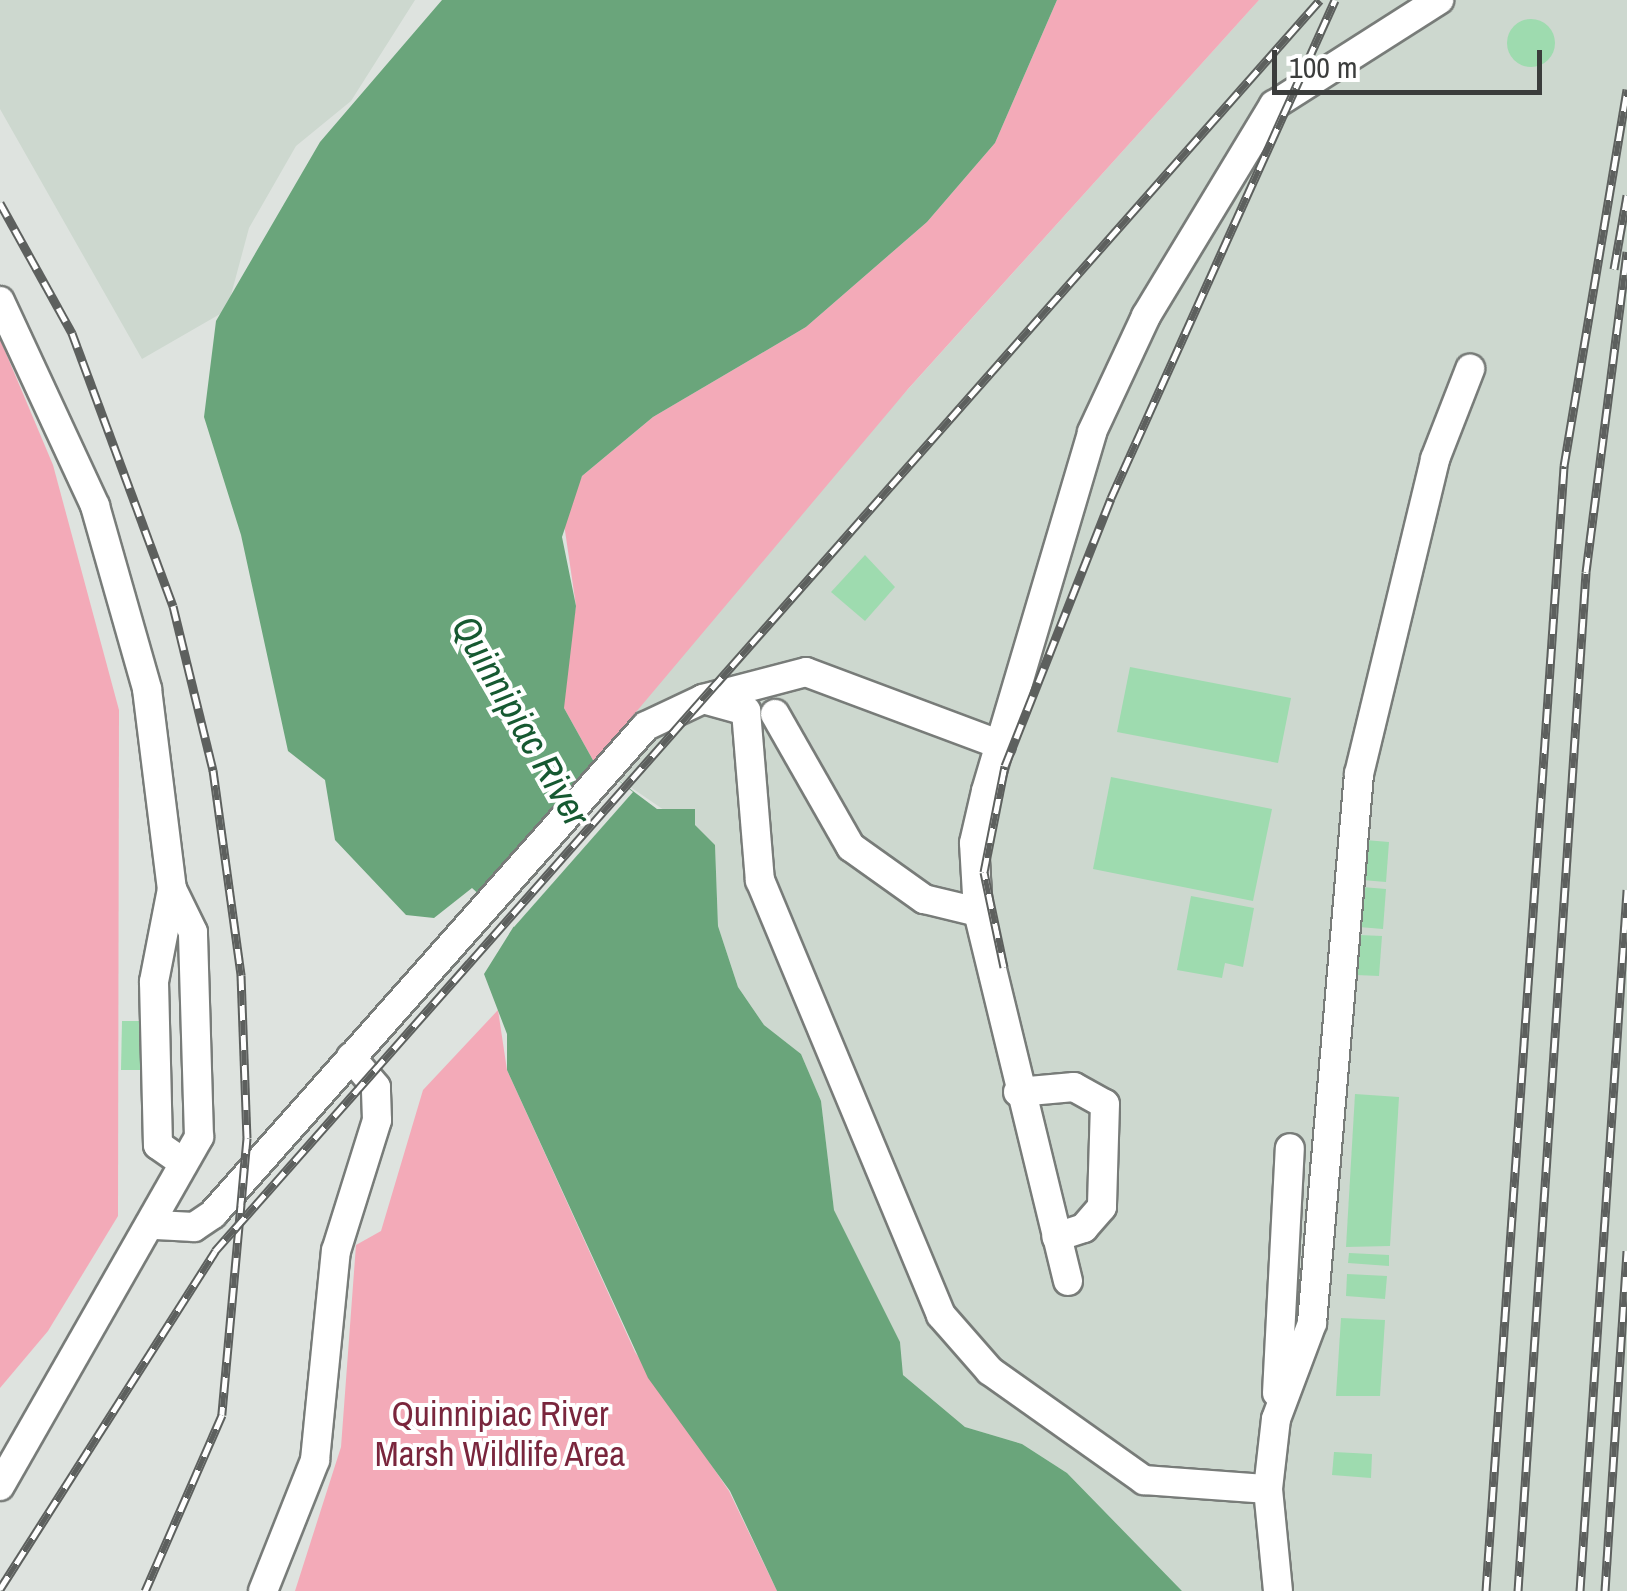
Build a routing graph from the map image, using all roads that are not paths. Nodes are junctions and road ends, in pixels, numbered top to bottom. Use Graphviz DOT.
graph roads {
  1 [pos="1439,0"];
  2 [pos="0,301"];
  3 [pos="1470,369"];
  4 [pos="704,700"];
  5 [pos="775,714"];
  6 [pos="1001,745"];
  7 [pos="172,890"];
  8 [pos="978,912"];
  9 [pos="351,1057"];
  10 [pos="1018,1092"];
  11 [pos="1290,1148"];
  12 [pos="180,1161"];
  13 [pos="156,1225"];
  14 [pos="1056,1238"];
  15 [pos="1068,1281"];
  16 [pos="1276,1419"];
  17 [pos="0,1486"];
  18 [pos="1268,1489"];
  19 [pos="263,1591"];
  20 [pos="1278,1591"];
  1 -- 6 [label="lane"];
  2 -- 7 [label="lane"];
  3 -- 16 [label="lane"];
  4 -- 6 [label="lane"];
  4 -- 9 [label="lane"];
  4 -- 18 [label="lane"];
  5 -- 8 [label="lane"];
  6 -- 8 [label="lane"];
  7 -- 12 [label="lane"];
  7 -- 12 [label="lane"];
  8 -- 10 [label="lane"];
  9 -- 13 [label="lane"];
  9 -- 19 [label="lane"];
  10 -- 14 [label="lane"];
  10 -- 14 [label="lane"];
  11 -- 16 [label="lane"];
  12 -- 13 [label="lane"];
  13 -- 17 [label="lane"];
  14 -- 15 [label="lane"];
  16 -- 18 [label="lane"];
  18 -- 20 [label="lane"];
}
